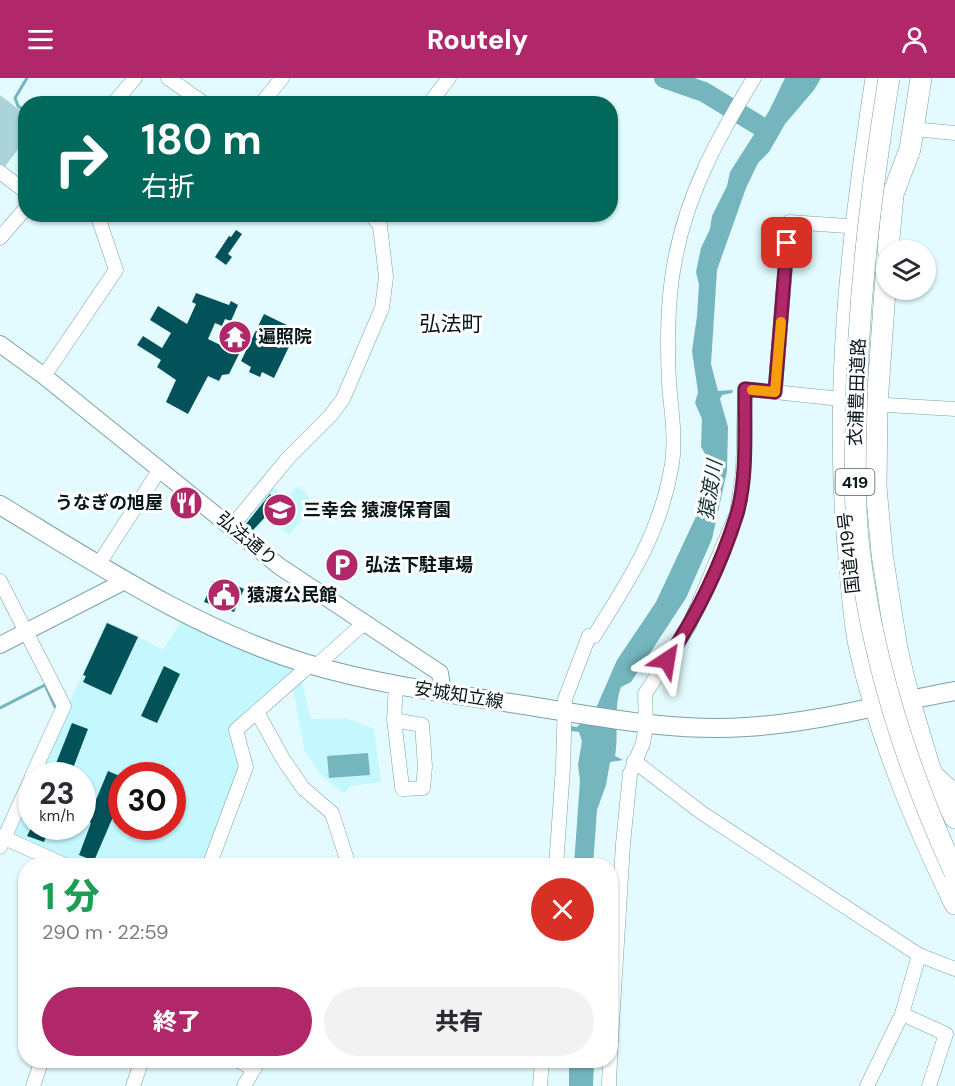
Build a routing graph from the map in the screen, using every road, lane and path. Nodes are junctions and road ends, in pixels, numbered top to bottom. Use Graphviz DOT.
graph roads {
  1 [pos="135,78"];
  2 [pos="168,78"];
  3 [pos="282,78"];
  4 [pos="449,78"];
  5 [pos="754,78"];
  6 [pos="876,78"];
  7 [pos="889,78"];
  8 [pos="897,78"];
  9 [pos="911,78"];
  10 [pos="921,78"];
  11 [pos="120,96"];
  12 [pos="194,96"];
  13 [pos="267,96"];
  14 [pos="435,96"];
  15 [pos="909,122"];
  16 [pos="955,133"];
  17 [pos="0,172"];
  18 [pos="18,186"];
  19 [pos="18,217"];
  20 [pos="100,222"];
  21 [pos="381,222"];
  22 [pos="847,226"];
  23 [pos="0,238"];
  24 [pos="889,240"];
  25 [pos="884,300"];
  26 [pos="0,344"];
  27 [pos="44,376"];
  28 [pos="775,392"];
  29 [pos="844,399"];
  30 [pos="877,405"];
  31 [pos="955,409"];
  32 [pos="160,469"];
  33 [pos="0,505"];
  34 [pos="232,526"];
  35 [pos="98,565"];
  36 [pos="0,581"];
  37 [pos="125,581"];
  38 [pos="363,624"];
  39 [pos="25,632"];
  40 [pos="0,645"];
  41 [pos="313,665"];
  42 [pos="396,686"];
  43 [pos="955,691"];
  44 [pos="443,693"];
  45 [pos="909,699"];
  46 [pos="877,706"];
  47 [pos="257,712"];
  48 [pos="569,712"];
  49 [pos="394,720"];
  50 [pos="643,724"];
  51 [pos="634,761"];
  52 [pos="38,762"];
  53 [pos="930,769"];
  54 [pos="955,791"];
  55 [pos="18,805"];
  56 [pos="955,818"];
  57 [pos="1,840"];
  58 [pos="955,844"];
  59 [pos="47,858"];
  60 [pos="212,858"];
  61 [pos="346,858"];
  62 [pos="557,858"];
  63 [pos="955,873"];
  64 [pos="955,904"];
  65 [pos="618,927"];
  66 [pos="919,955"];
  67 [pos="955,969"];
  68 [pos="902,1014"];
  69 [pos="39,1068"];
  70 [pos="139,1068"];
  71 [pos="254,1068"];
  72 [pos="541,1068"];
  73 [pos="610,1068"];
  74 [pos="33,1086"];
  75 [pos="133,1086"];
  76 [pos="244,1086"];
  77 [pos="540,1086"];
  78 [pos="609,1086"];
  79 [pos="867,1086"];
  80 [pos="929,1086"];
  1 -- 11 [label="street"];
  2 -- 12 [label="street"];
  3 -- 13 [label="street"];
  4 -- 14 [label="street"];
  5 -- 48 [label="street"];
  6 -- 29 [label="highway, 国道419号 / 419"];
  7 -- 63 [label="highway, 衣浦豊田道路 / 419, bridge"];
  8 -- 58 [label="highway, 衣浦豊田道路 / 419"];
  9 -- 15 [label="highway"];
  10 -- 15 [label="highway"];
  15 -- 16 [label="street"];
  15 -- 24 [label="highway"];
  17 -- 18 [label="street"];
  19 -- 23 [label="street"];
  20 -- 27 [label="street"];
  21 -- 34 [label="street"];
  22 -- 28 [label="street"];
  25 -- 30 [label="highway, 国道419号 / 419"];
  26 -- 27 [label="street"];
  27 -- 32 [label="street, 弘法通り"];
  28 -- 29 [label="street"];
  28 -- 50 [label="street"];
  29 -- 30 [label="street"];
  29 -- 46 [label="highway, 国道419号 / 419"];
  30 -- 31 [label="street"];
  30 -- 45 [label="highway, 国道419号 / 419"];
  32 -- 34 [label="street, 弘法通り"];
  32 -- 35 [label="street"];
  33 -- 35 [label="main road, 安城知立線"];
  34 -- 38 [label="street, 弘法通り"];
  35 -- 37 [label="main road, 安城知立線"];
  36 -- 39 [label="street"];
  37 -- 39 [label="street"];
  37 -- 41 [label="main road, 安城知立線"];
  38 -- 41 [label="street"];
  38 -- 44 [label="street, 弘法通り"];
  39 -- 40 [label="street"];
  39 -- 52 [label="street"];
  41 -- 42 [label="main road, 安城知立線"];
  41 -- 47 [label="street"];
  42 -- 44 [label="main road, 安城知立線"];
  42 -- 49 [label="street"];
  43 -- 45 [label="main road, 安城知立線"];
  44 -- 48 [label="main road, 安城知立線"];
  45 -- 46 [label="main road, 安城知立線"];
  45 -- 53 [label="highway, 国道419号 / 419"];
  46 -- 50 [label="main road, 安城知立線"];
  46 -- 64 [label="highway, 国道419号 / 419"];
  47 -- 60 [label="street"];
  47 -- 61 [label="street"];
  48 -- 50 [label="main road, 安城知立線"];
  48 -- 62 [label="street"];
  49 -- 49 [label="street"];
  50 -- 51 [label="street"];
  51 -- 65 [label="street"];
  51 -- 66 [label="street"];
  53 -- 54 [label="street"];
  53 -- 56 [label="highway, 国道419号 / 419"];
  55 -- 57 [label="street"];
  57 -- 59 [label="street"];
  66 -- 67 [label="street"];
  66 -- 68 [label="street"];
  68 -- 79 [label="street"];
  68 -- 80 [label="street"];
  69 -- 74 [label="street"];
  70 -- 75 [label="street"];
  71 -- 76 [label="street"];
  72 -- 77 [label="street"];
  73 -- 78 [label="street"];
}
